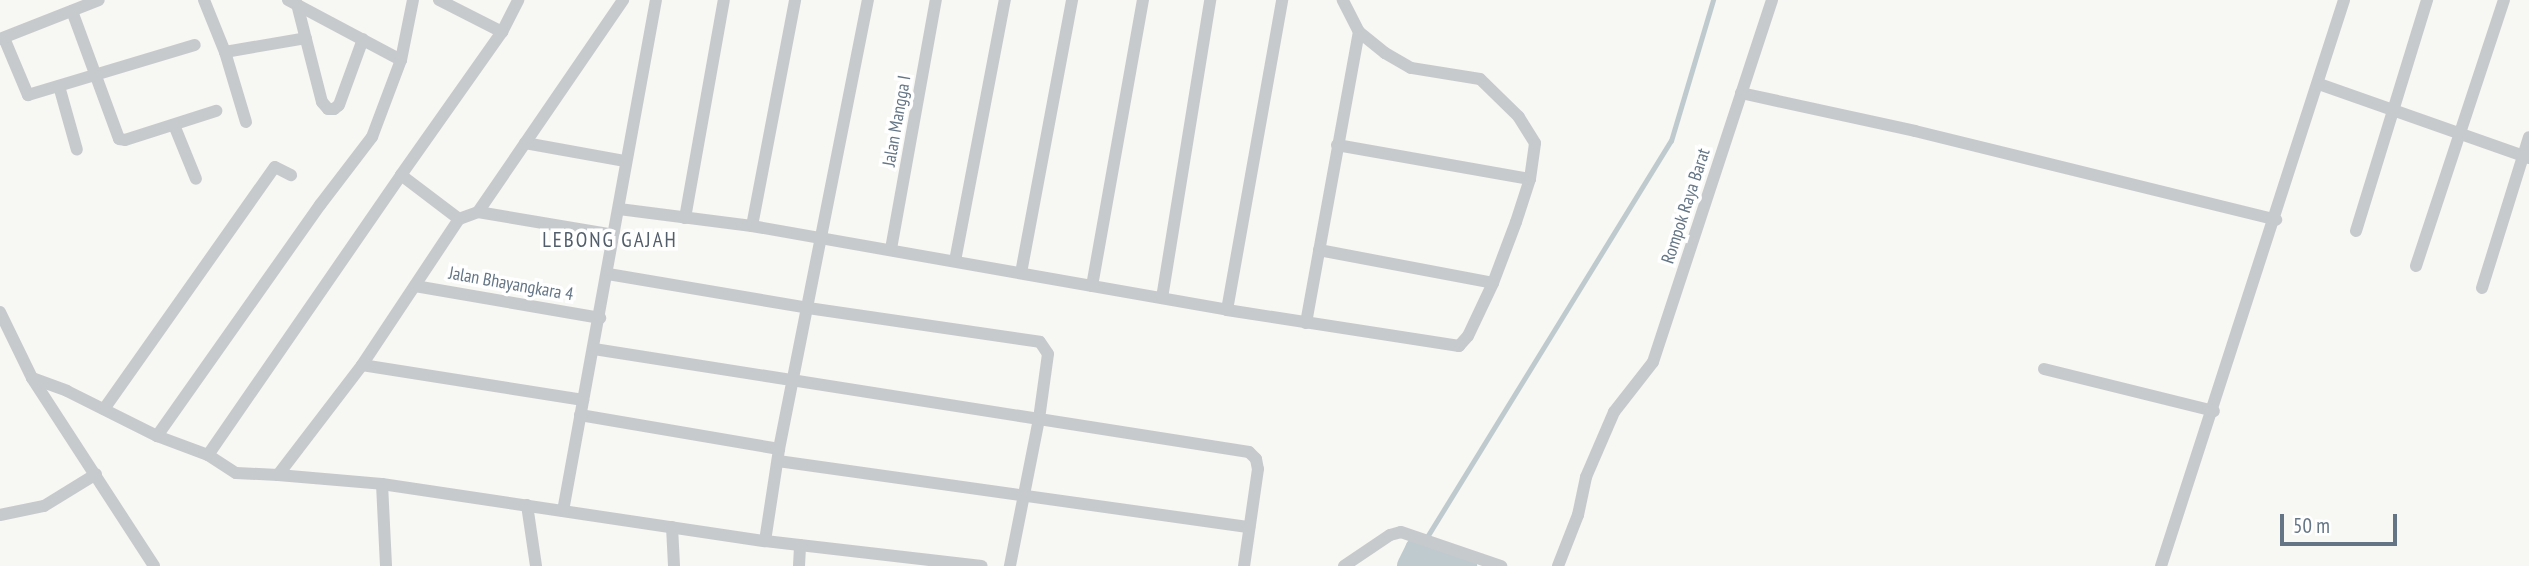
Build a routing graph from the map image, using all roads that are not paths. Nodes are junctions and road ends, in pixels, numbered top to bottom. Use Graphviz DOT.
graph roads {
  1 [pos="99,0"];
  2 [pos="204,0"];
  3 [pos="413,0"];
  4 [pos="439,0"];
  5 [pos="518,0"];
  6 [pos="623,0"];
  7 [pos="656,0"];
  8 [pos="724,0"];
  9 [pos="795,0"];
  10 [pos="868,0"];
  11 [pos="936,0"];
  12 [pos="1005,0"];
  13 [pos="1072,0"];
  14 [pos="1143,0"];
  15 [pos="1210,0"];
  16 [pos="1282,0"];
  17 [pos="1343,0"];
  18 [pos="1772,0"];
  19 [pos="2344,0"];
  20 [pos="2427,0"];
  21 [pos="2504,0"];
  22 [pos="293,2"];
  23 [pos="72,11"];
  24 [pos="502,32"];
  25 [pos="1359,32"];
  26 [pos="2,38"];
  27 [pos="306,38"];
  28 [pos="363,38"];
  29 [pos="195,45"];
  30 [pos="225,52"];
  31 [pos="401,60"];
  32 [pos="95,74"];
  33 [pos="2319,84"];
  34 [pos="59,86"];
  35 [pos="1741,93"];
  36 [pos="2393,110"];
  37 [pos="216,111"];
  38 [pos="246,122"];
  39 [pos="174,125"];
  40 [pos="2458,134"];
  41 [pos="2529,137"];
  42 [pos="525,144"];
  43 [pos="1338,145"];
  44 [pos="77,150"];
  45 [pos="2526,157"];
  46 [pos="625,160"];
  47 [pos="291,175"];
  48 [pos="401,175"];
  49 [pos="196,179"];
  50 [pos="1530,179"];
  51 [pos="620,209"];
  52 [pos="478,212"];
  53 [pos="684,218"];
  54 [pos="459,219"];
  55 [pos="2276,220"];
  56 [pos="752,226"];
  57 [pos="2356,231"];
  58 [pos="614,235"];
  59 [pos="822,237"];
  60 [pos="891,249"];
  61 [pos="1319,250"];
  62 [pos="955,261"];
  63 [pos="2416,266"];
  64 [pos="1021,273"];
  65 [pos="608,274"];
  66 [pos="1493,283"];
  67 [pos="415,286"];
  68 [pos="1092,286"];
  69 [pos="2482,288"];
  70 [pos="1162,298"];
  71 [pos="808,308"];
  72 [pos="1227,310"];
  73 [pos="0,312"];
  74 [pos="600,318"];
  75 [pos="1306,323"];
  76 [pos="594,349"];
  77 [pos="362,365"];
  78 [pos="2044,369"];
  79 [pos="32,378"];
  80 [pos="793,382"];
  81 [pos="583,400"];
  82 [pos="104,409"];
  83 [pos="2214,411"];
  84 [pos="580,415"];
  85 [pos="1039,419"];
  86 [pos="157,436"];
  87 [pos="208,455"];
  88 [pos="779,455"];
  89 [pos="96,474"];
  90 [pos="278,475"];
  91 [pos="382,484"];
  92 [pos="1025,495"];
  93 [pos="527,505"];
  94 [pos="563,511"];
  95 [pos="0,515"];
  96 [pos="672,527"];
  97 [pos="1249,527"];
  98 [pos="765,541"];
  99 [pos="800,545"];
  100 [pos="873,560"];
  101 [pos="943,564"];
  102 [pos="154,566"];
  103 [pos="386,566"];
  104 [pos="536,566"];
  105 [pos="674,566"];
  106 [pos="799,566"];
  107 [pos="982,566"];
  108 [pos="1010,566"];
  109 [pos="1244,566"];
  110 [pos="1344,566"];
  111 [pos="1501,566"];
  112 [pos="1558,566"];
  113 [pos="2161,566"];
  1 -- 23 [label="street"];
  2 -- 30 [label="street"];
  3 -- 31 [label="street"];
  4 -- 24 [label="street"];
  5 -- 24 [label="street"];
  6 -- 42 [label="street"];
  7 -- 46 [label="street"];
  8 -- 53 [label="street"];
  9 -- 56 [label="street"];
  10 -- 59 [label="street"];
  11 -- 60 [label="street, Jalan Mangga I"];
  12 -- 62 [label="street"];
  13 -- 64 [label="street"];
  14 -- 68 [label="street"];
  15 -- 70 [label="street"];
  16 -- 72 [label="street"];
  17 -- 25 [label="street"];
  18 -- 35 [label="street, Rompok Raya Barat"];
  19 -- 33 [label="street"];
  20 -- 36 [label="street"];
  21 -- 40 [label="street"];
  22 -- 27 [label="street"];
  22 -- 28 [label="street"];
  23 -- 26 [label="street"];
  23 -- 32 [label="street"];
  24 -- 48 [label="street"];
  25 -- 43 [label="street"];
  25 -- 50 [label="street"];
  26 -- 34 [label="street"];
  27 -- 28 [label="street"];
  27 -- 30 [label="street"];
  28 -- 31 [label="street"];
  29 -- 32 [label="street"];
  30 -- 38 [label="street"];
  31 -- 86 [label="street"];
  32 -- 34 [label="street"];
  32 -- 39 [label="street"];
  33 -- 36 [label="street"];
  33 -- 55 [label="street"];
  34 -- 44 [label="street"];
  35 -- 55 [label="street"];
  35 -- 112 [label="street, Rompok Raya Barat"];
  36 -- 40 [label="street"];
  36 -- 57 [label="street"];
  37 -- 39 [label="street"];
  39 -- 49 [label="street"];
  40 -- 45 [label="street"];
  40 -- 63 [label="street"];
  41 -- 45 [label="street"];
  42 -- 46 [label="street"];
  42 -- 52 [label="street"];
  43 -- 50 [label="street"];
  43 -- 61 [label="street"];
  45 -- 69 [label="street"];
  46 -- 51 [label="street"];
  47 -- 82 [label="street"];
  48 -- 54 [label="street"];
  48 -- 87 [label="street"];
  50 -- 66 [label="street"];
  51 -- 53 [label="street"];
  51 -- 58 [label="street"];
  52 -- 54 [label="street"];
  52 -- 58 [label="street"];
  53 -- 56 [label="street"];
  54 -- 67 [label="street"];
  55 -- 83 [label="street"];
  56 -- 59 [label="street"];
  58 -- 65 [label="street"];
  59 -- 60 [label="street"];
  59 -- 71 [label="street"];
  60 -- 62 [label="street"];
  61 -- 66 [label="street"];
  61 -- 75 [label="street"];
  62 -- 64 [label="street"];
  64 -- 68 [label="street"];
  65 -- 71 [label="street"];
  65 -- 74 [label="street"];
  66 -- 75 [label="street"];
  67 -- 74 [label="street, Jalan Bhayangkara 4"];
  67 -- 77 [label="street"];
  68 -- 70 [label="street"];
  70 -- 72 [label="street"];
  71 -- 80 [label="street"];
  71 -- 85 [label="street"];
  72 -- 75 [label="street"];
  73 -- 79 [label="street"];
  74 -- 76 [label="street"];
  76 -- 80 [label="street"];
  76 -- 81 [label="street"];
  77 -- 81 [label="street"];
  77 -- 90 [label="street"];
  78 -- 83 [label="street"];
  79 -- 82 [label="street"];
  79 -- 89 [label="street"];
  80 -- 85 [label="street"];
  80 -- 88 [label="street"];
  81 -- 84 [label="street"];
  82 -- 86 [label="street"];
  83 -- 113 [label="street"];
  84 -- 88 [label="street"];
  84 -- 94 [label="street"];
  85 -- 92 [label="street"];
  85 -- 97 [label="street"];
  86 -- 87 [label="street"];
  87 -- 90 [label="street"];
  88 -- 92 [label="street"];
  88 -- 98 [label="street"];
  89 -- 95 [label="street"];
  89 -- 102 [label="street"];
  90 -- 91 [label="street"];
  91 -- 93 [label="street"];
  91 -- 103 [label="street"];
  92 -- 97 [label="street"];
  92 -- 108 [label="street"];
  93 -- 94 [label="street"];
  93 -- 104 [label="street"];
  94 -- 96 [label="street"];
  96 -- 98 [label="street"];
  96 -- 105 [label="street"];
  97 -- 109 [label="street"];
  98 -- 99 [label="street"];
  99 -- 100 [label="street"];
  99 -- 106 [label="street"];
  100 -- 101 [label="street"];
  101 -- 107 [label="street"];
  110 -- 111 [label="street"];
}
